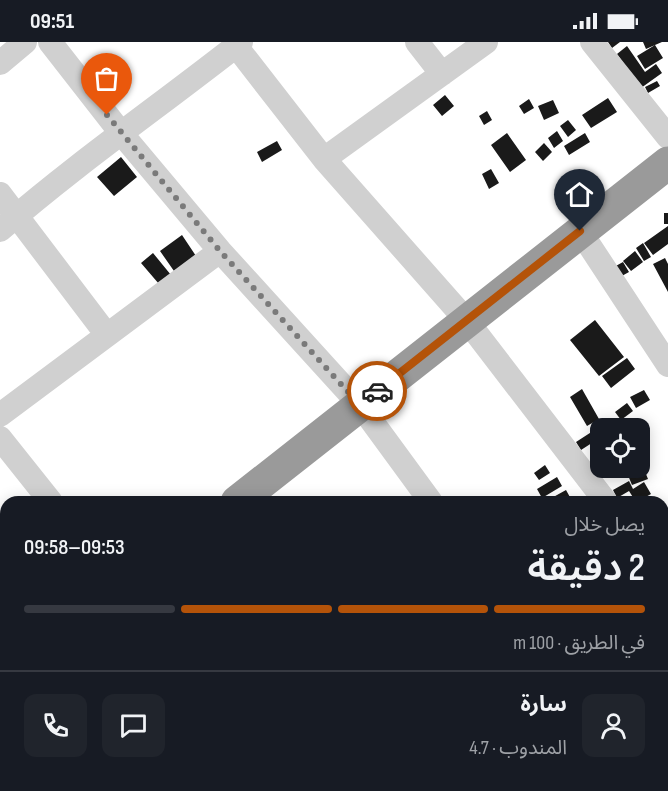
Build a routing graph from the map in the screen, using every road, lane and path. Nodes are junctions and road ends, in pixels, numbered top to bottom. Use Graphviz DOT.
graph roads {
  1 [pos="25,42"];
  2 [pos="50,42"];
  3 [pos="417,42"];
  4 [pos="486,42"];
  5 [pos="592,42"];
  6 [pos="238,44"];
  7 [pos="0,63"];
  8 [pos="442,74"];
  9 [pos="121,134"];
  10 [pos="668,137"];
  11 [pos="324,159"];
  12 [pos="668,163"];
  13 [pos="0,194"];
  14 [pos="9,223"];
  15 [pos="580,231"];
  16 [pos="220,251"];
  17 [pos="467,321"];
  18 [pos="107,335"];
  19 [pos="667,361"];
  20 [pos="360,405"];
  21 [pos="0,415"];
  22 [pos="0,438"];
  23 [pos="46,496"];
  24 [pos="251,496"];
  25 [pos="427,496"];
  26 [pos="601,496"];
  1 -- 7 [label="street"];
  2 -- 9 [label="street"];
  3 -- 8 [label="street"];
  4 -- 8 [label="street"];
  5 -- 10 [label="street"];
  6 -- 9 [label="street"];
  6 -- 11 [label="street"];
  8 -- 11 [label="street"];
  9 -- 14 [label="street"];
  9 -- 16 [label="street"];
  11 -- 17 [label="street"];
  12 -- 15 [label="highway"];
  13 -- 14 [label="street"];
  14 -- 18 [label="street"];
  15 -- 17 [label="highway"];
  15 -- 19 [label="street"];
  16 -- 18 [label="street"];
  16 -- 20 [label="street"];
  17 -- 20 [label="highway"];
  17 -- 26 [label="street"];
  18 -- 21 [label="street"];
  20 -- 24 [label="highway"];
  20 -- 25 [label="street"];
  22 -- 23 [label="street"];
}
